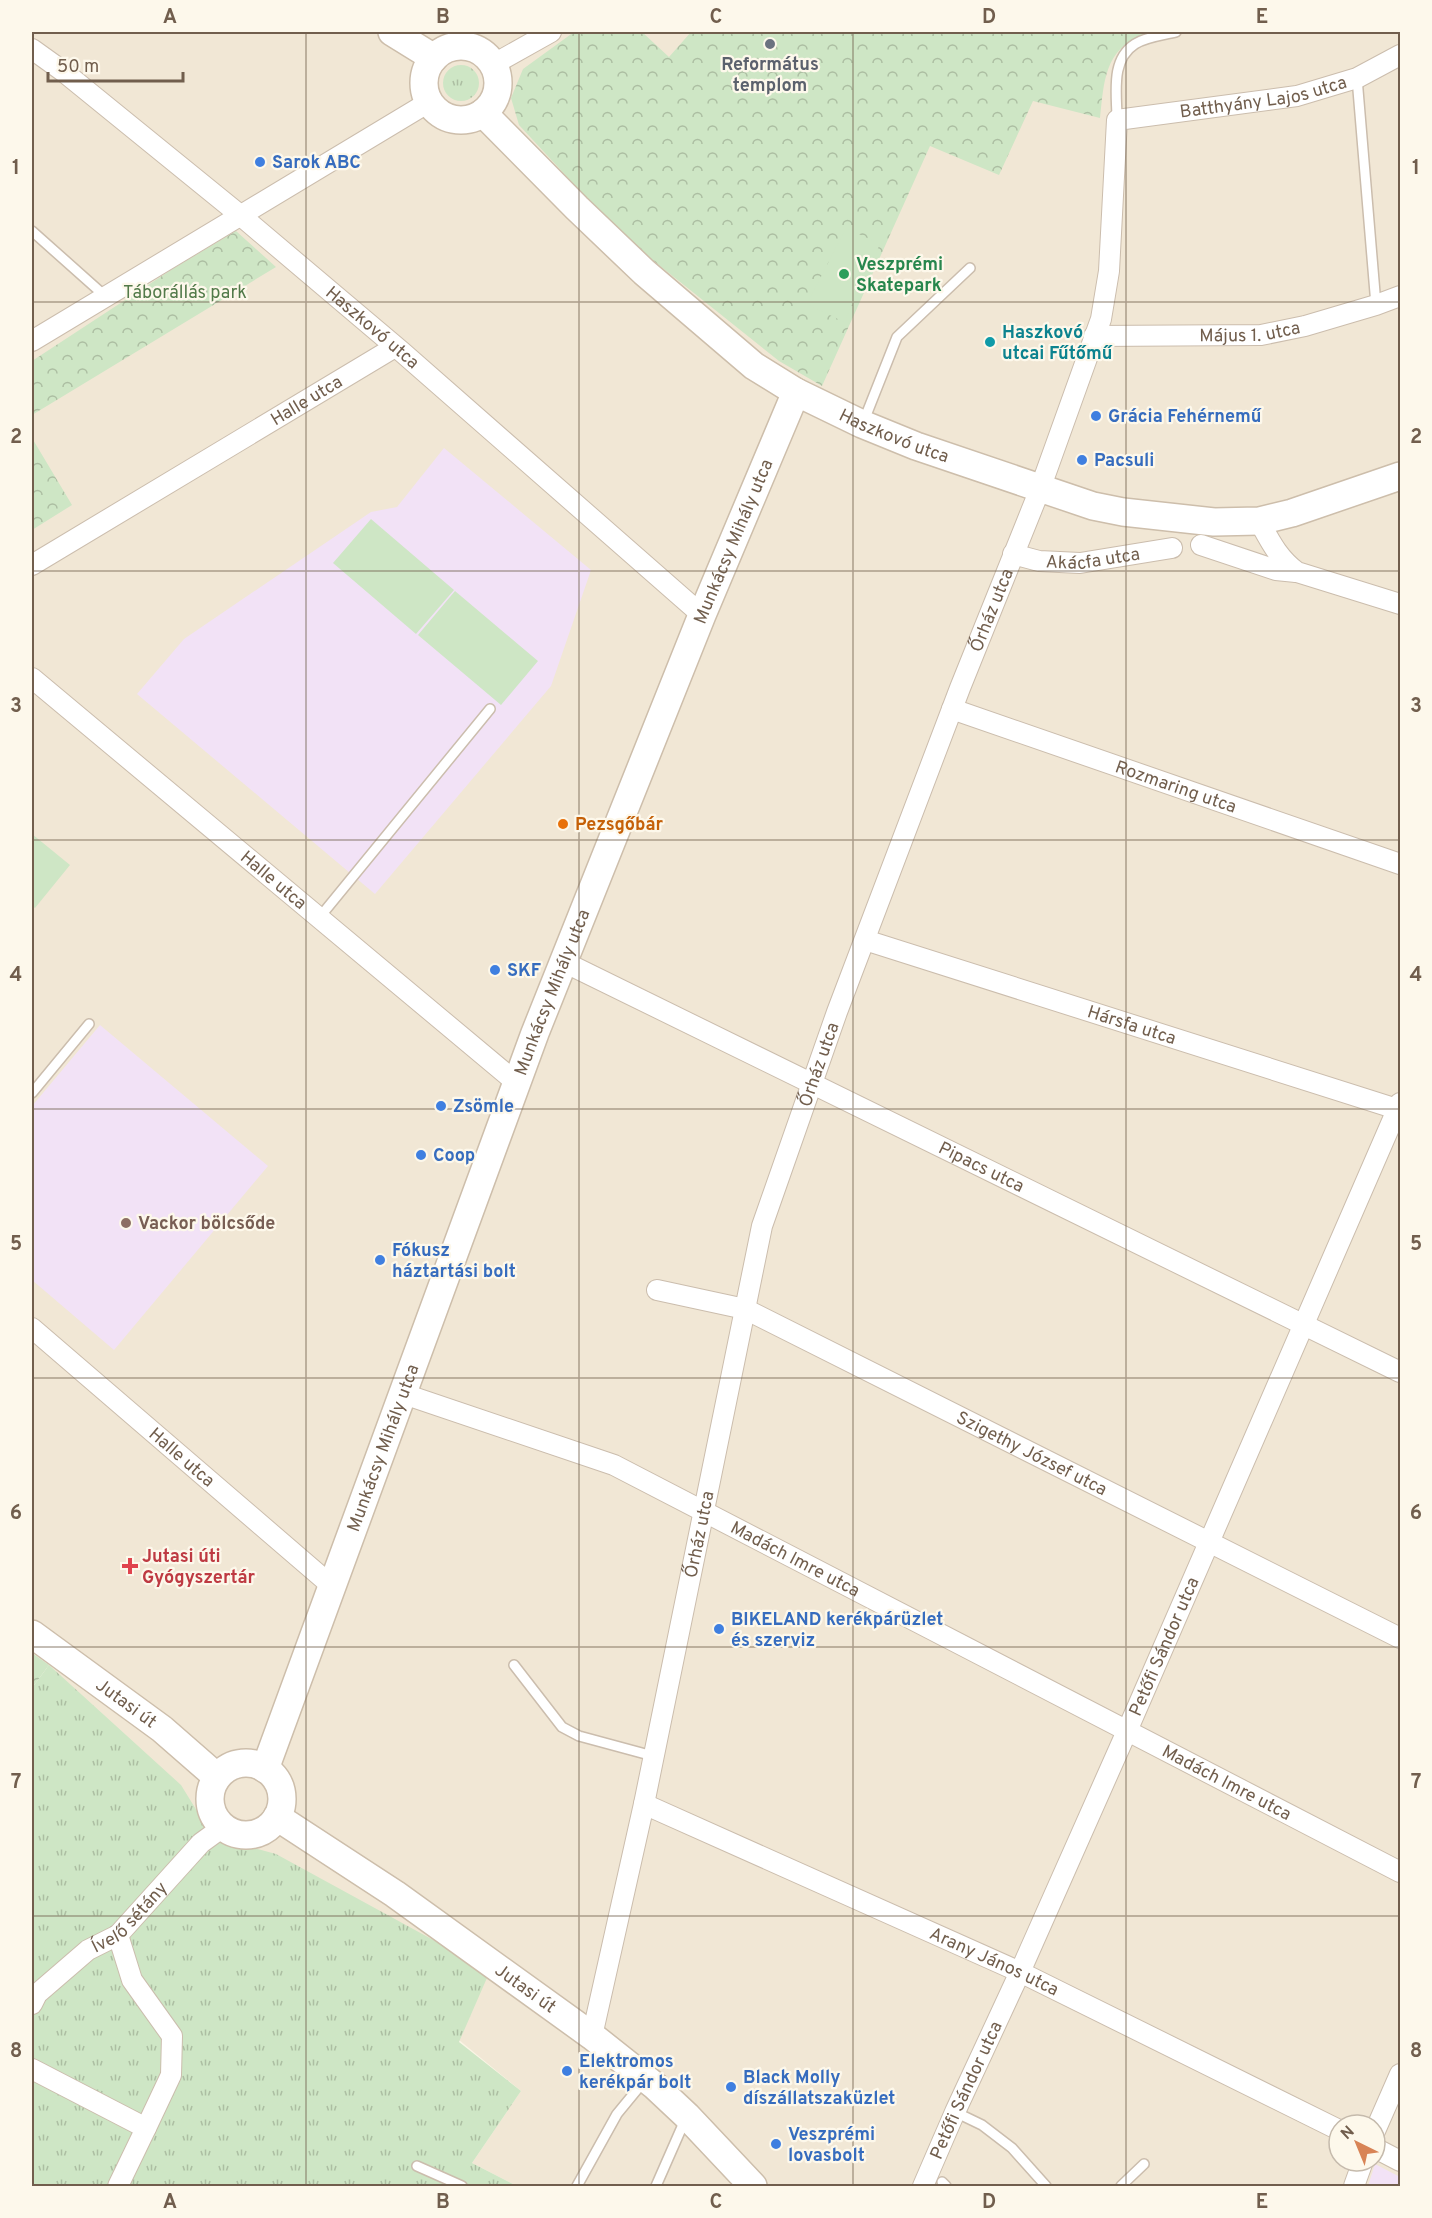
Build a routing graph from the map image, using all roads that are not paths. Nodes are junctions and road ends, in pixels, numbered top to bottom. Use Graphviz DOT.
graph roads {
  1 [pos="392,32"];
  2 [pos="551,32"];
  3 [pos="1176,32"];
  4 [pos="32,49"];
  5 [pos="1401,55"];
  6 [pos="434,58"];
  7 [pos="494,64"];
  8 [pos="1357,78"];
  9 [pos="429,102"];
  10 [pos="483,113"];
  11 [pos="1117,120"];
  12 [pos="240,215"];
  13 [pos="32,231"];
  14 [pos="970,268"];
  15 [pos="105,296"];
  16 [pos="1401,296"];
  17 [pos="1376,305"];
  18 [pos="1094,336"];
  19 [pos="32,341"];
  20 [pos="395,347"];
  21 [pos="796,393"];
  22 [pos="862,424"];
  23 [pos="1401,476"];
  24 [pos="1040,489"];
  25 [pos="1258,521"];
  26 [pos="1201,545"];
  27 [pos="1172,548"];
  28 [pos="1013,554"];
  29 [pos="32,565"];
  30 [pos="1297,572"];
  31 [pos="1401,604"];
  32 [pos="702,615"];
  33 [pos="32,678"];
  34 [pos="490,709"];
  35 [pos="952,709"];
  36 [pos="1401,864"];
  37 [pos="319,918"];
  38 [pos="865,940"];
  39 [pos="564,962"];
  40 [pos="89,1024"];
  41 [pos="517,1083"];
  42 [pos="812,1084"];
  43 [pos="32,1093"];
  44 [pos="1400,1108"];
  45 [pos="657,1290"];
  46 [pos="745,1310"];
  47 [pos="1304,1323"];
  48 [pos="32,1328"];
  49 [pos="1401,1372"];
  50 [pos="401,1393"];
  51 [pos="703,1511"];
  52 [pos="1208,1542"];
  53 [pos="333,1587"];
  54 [pos="32,1634"];
  55 [pos="1401,1638"];
  56 [pos="514,1665"];
  57 [pos="1127,1731"];
  58 [pos="653,1756"];
  59 [pos="265,1769"];
  60 [pos="217,1777"];
  61 [pos="644,1804"];
  62 [pos="277,1817"];
  63 [pos="223,1827"];
  64 [pos="1401,1872"];
  65 [pos="118,1935"];
  66 [pos="1020,1972"];
  67 [pos="34,1996"];
  68 [pos="592,2036"];
  69 [pos="32,2069"];
  70 [pos="1401,2074"];
  71 [pos="646,2079"];
  72 [pos="955,2112"];
  73 [pos="1383,2113"];
  74 [pos="687,2116"];
  75 [pos="1327,2124"];
  76 [pos="146,2128"];
  77 [pos="1387,2154"];
  78 [pos="1401,2161"];
  79 [pos="1144,2164"];
  80 [pos="417,2166"];
  81 [pos="937,2185"];
  82 [pos="118,2187"];
  83 [pos="462,2187"];
  84 [pos="577,2187"];
  85 [pos="656,2187"];
  86 [pos="753,2187"];
  87 [pos="1046,2187"];
  88 [pos="1121,2187"];
  1 -- 6 [label="street"];
  2 -- 7 [label="street"];
  3 -- 11 [label="lane"];
  4 -- 12 [label="street, Haszkovó utca"];
  5 -- 8 [label="street, Batthyány Lajos utca"];
  6 -- 7 [label="street"];
  6 -- 9 [label="street"];
  7 -- 10 [label="street"];
  8 -- 11 [label="street, Batthyány Lajos utca"];
  8 -- 17 [label="lane"];
  9 -- 10 [label="street"];
  9 -- 12 [label="street"];
  10 -- 21 [label="street, Haszkovó utca"];
  11 -- 18 [label="street, Őrház utca"];
  12 -- 15 [label="street"];
  12 -- 20 [label="street, Haszkovó utca"];
  13 -- 15 [label="lane"];
  14 -- 22 [label="lane"];
  15 -- 19 [label="street"];
  16 -- 17 [label="street, Május 1. utca"];
  17 -- 18 [label="street, Május 1. utca"];
  18 -- 24 [label="street, Őrház utca"];
  20 -- 29 [label="street, Halle utca"];
  20 -- 32 [label="street, Haszkovó utca"];
  21 -- 22 [label="street, Haszkovó utca"];
  21 -- 32 [label="street, Munkácsy Mihály utca"];
  22 -- 24 [label="street, Haszkovó utca"];
  23 -- 25 [label="street, Haszkovó utca"];
  24 -- 25 [label="street, Haszkovó utca"];
  24 -- 28 [label="street, Őrház utca"];
  25 -- 30 [label="street"];
  26 -- 30 [label="street"];
  27 -- 28 [label="street, Akácfa utca"];
  28 -- 35 [label="street, Őrház utca"];
  30 -- 31 [label="street"];
  32 -- 39 [label="street, Munkácsy Mihály utca"];
  33 -- 37 [label="street, Halle utca"];
  34 -- 37 [label="lane"];
  35 -- 36 [label="street, Rozmaring utca"];
  35 -- 38 [label="street, Őrház utca"];
  37 -- 41 [label="street, Halle utca"];
  38 -- 42 [label="street, Őrház utca"];
  38 -- 44 [label="street, Hársfa utca"];
  39 -- 41 [label="street, Munkácsy Mihály utca"];
  39 -- 42 [label="street, Pipacs utca"];
  40 -- 43 [label="lane"];
  41 -- 50 [label="street, Munkácsy Mihály utca"];
  42 -- 46 [label="street, Őrház utca"];
  42 -- 47 [label="street, Pipacs utca"];
  44 -- 47 [label="street, Petőfi Sándor utca"];
  45 -- 46 [label="street, Szigethy József utca"];
  46 -- 51 [label="street, Őrház utca"];
  46 -- 52 [label="street, Szigethy József utca"];
  47 -- 49 [label="street, Pipacs utca"];
  47 -- 52 [label="street, Petőfi Sándor utca"];
  48 -- 53 [label="street, Halle utca"];
  50 -- 51 [label="street, Madách Imre utca"];
  50 -- 53 [label="street, Munkácsy Mihály utca"];
  51 -- 57 [label="street, Madách Imre utca"];
  51 -- 58 [label="street, Őrház utca"];
  52 -- 55 [label="street, Szigethy József utca"];
  52 -- 57 [label="street, Petőfi Sándor utca"];
  53 -- 59 [label="street, Munkácsy Mihály utca"];
  54 -- 60 [label="street, Jutasi út"];
  56 -- 58 [label="lane"];
  57 -- 64 [label="street, Madách Imre utca"];
  57 -- 66 [label="street, Petőfi Sándor utca"];
  58 -- 61 [label="street, Őrház utca"];
  59 -- 60 [label="street"];
  59 -- 62 [label="street"];
  60 -- 63 [label="street"];
  61 -- 66 [label="street, Arany János utca"];
  61 -- 68 [label="street, Őrház utca"];
  62 -- 63 [label="street"];
  62 -- 68 [label="street, Jutasi út"];
  63 -- 65 [label="street, Ívelő sétány"];
  65 -- 67 [label="street, Ívelő sétány"];
  65 -- 76 [label="street"];
  66 -- 72 [label="street, Petőfi Sándor utca"];
  66 -- 75 [label="street, Arany János utca"];
  68 -- 71 [label="street, Jutasi út"];
  69 -- 76 [label="street"];
  70 -- 73 [label="street"];
  71 -- 74 [label="street, Jutasi út"];
  71 -- 84 [label="lane"];
  72 -- 81 [label="street, Petőfi Sándor utca"];
  72 -- 87 [label="lane"];
  74 -- 85 [label="lane"];
  74 -- 86 [label="street, Jutasi út"];
  76 -- 82 [label="street"];
  77 -- 78 [label="street"];
  79 -- 88 [label="lane"];
  80 -- 83 [label="lane"];
}
